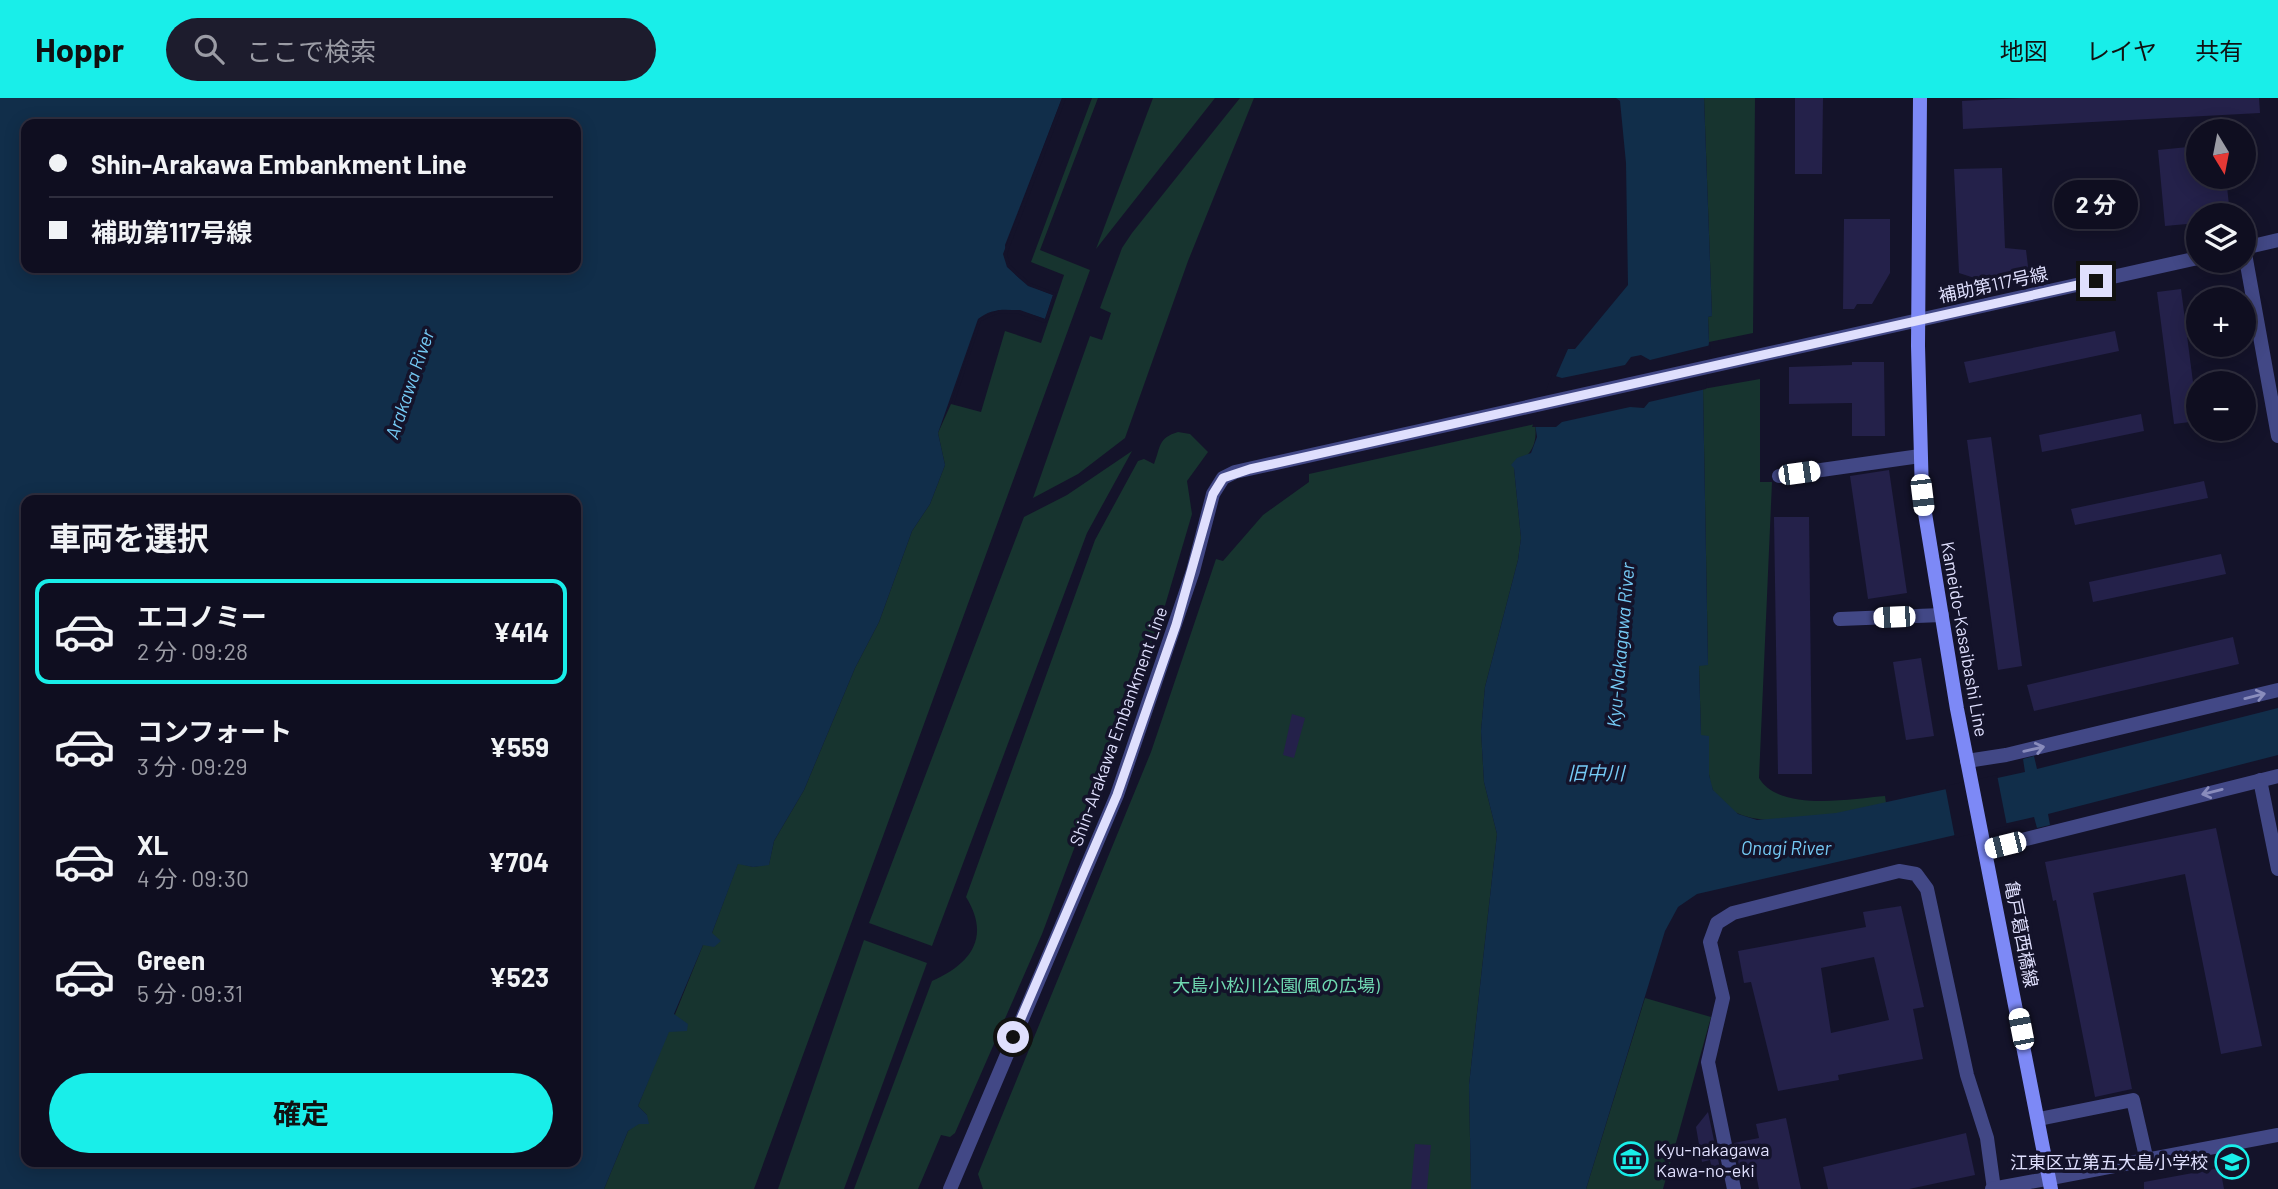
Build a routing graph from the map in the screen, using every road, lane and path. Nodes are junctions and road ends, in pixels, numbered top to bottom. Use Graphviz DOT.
graph roads {
  1 [pos="1920,98"];
  2 [pos="2278,240"];
  3 [pos="2256,245"];
  4 [pos="2186,261"];
  5 [pos="2249,273"];
  6 [pos="1918,320"];
  7 [pos="1724,363"];
  8 [pos="2278,436"];
  9 [pos="1920,456"];
  10 [pos="1779,476"];
  11 [pos="1942,615"];
  12 [pos="1840,619"];
  13 [pos="2278,690"];
  14 [pos="1967,764"];
  15 [pos="2278,776"];
  16 [pos="2260,780"];
  17 [pos="1985,846"];
  18 [pos="2278,869"];
  19 [pos="2039,1119"];
  20 [pos="2278,1135"];
  21 [pos="2147,1161"];
  22 [pos="2053,1185"];
  23 [pos="950,1189"];
  24 [pos="1734,1189"];
  25 [pos="1993,1189"];
  1 -- 6 [label="main road, Kameido-Kasaibashi Line"];
  2 -- 3 [label="street"];
  4 -- 6 [label="street, 補助第117号線"];
  5 -- 8 [label="street"];
  6 -- 7 [label="street, 補助第117号線"];
  6 -- 9 [label="main road, Kameido-Kasaibashi Line"];
  7 -- 23 [label="street, Shin-Arakawa Embankment Line"];
  9 -- 10 [label="street"];
  9 -- 11 [label="main road, Kameido-Kasaibashi Line"];
  11 -- 12 [label="street"];
  11 -- 14 [label="main road, Kameido-Kasaibashi Line"];
  14 -- 13 [label="street, one-way"];
  14 -- 17 [label="main road, 亀戸葛西橋線"];
  15 -- 16 [label="street"];
  16 -- 17 [label="street, one-way"];
  16 -- 18 [label="street"];
  17 -- 19 [label="main road, 亀戸葛西橋線"];
  19 -- 21 [label="street"];
  19 -- 22 [label="main road, 亀戸葛西橋線"];
  20 -- 21 [label="street"];
  21 -- 22 [label="street"];
  22 -- 25 [label="street"];
  24 -- 25 [label="street"];
}
